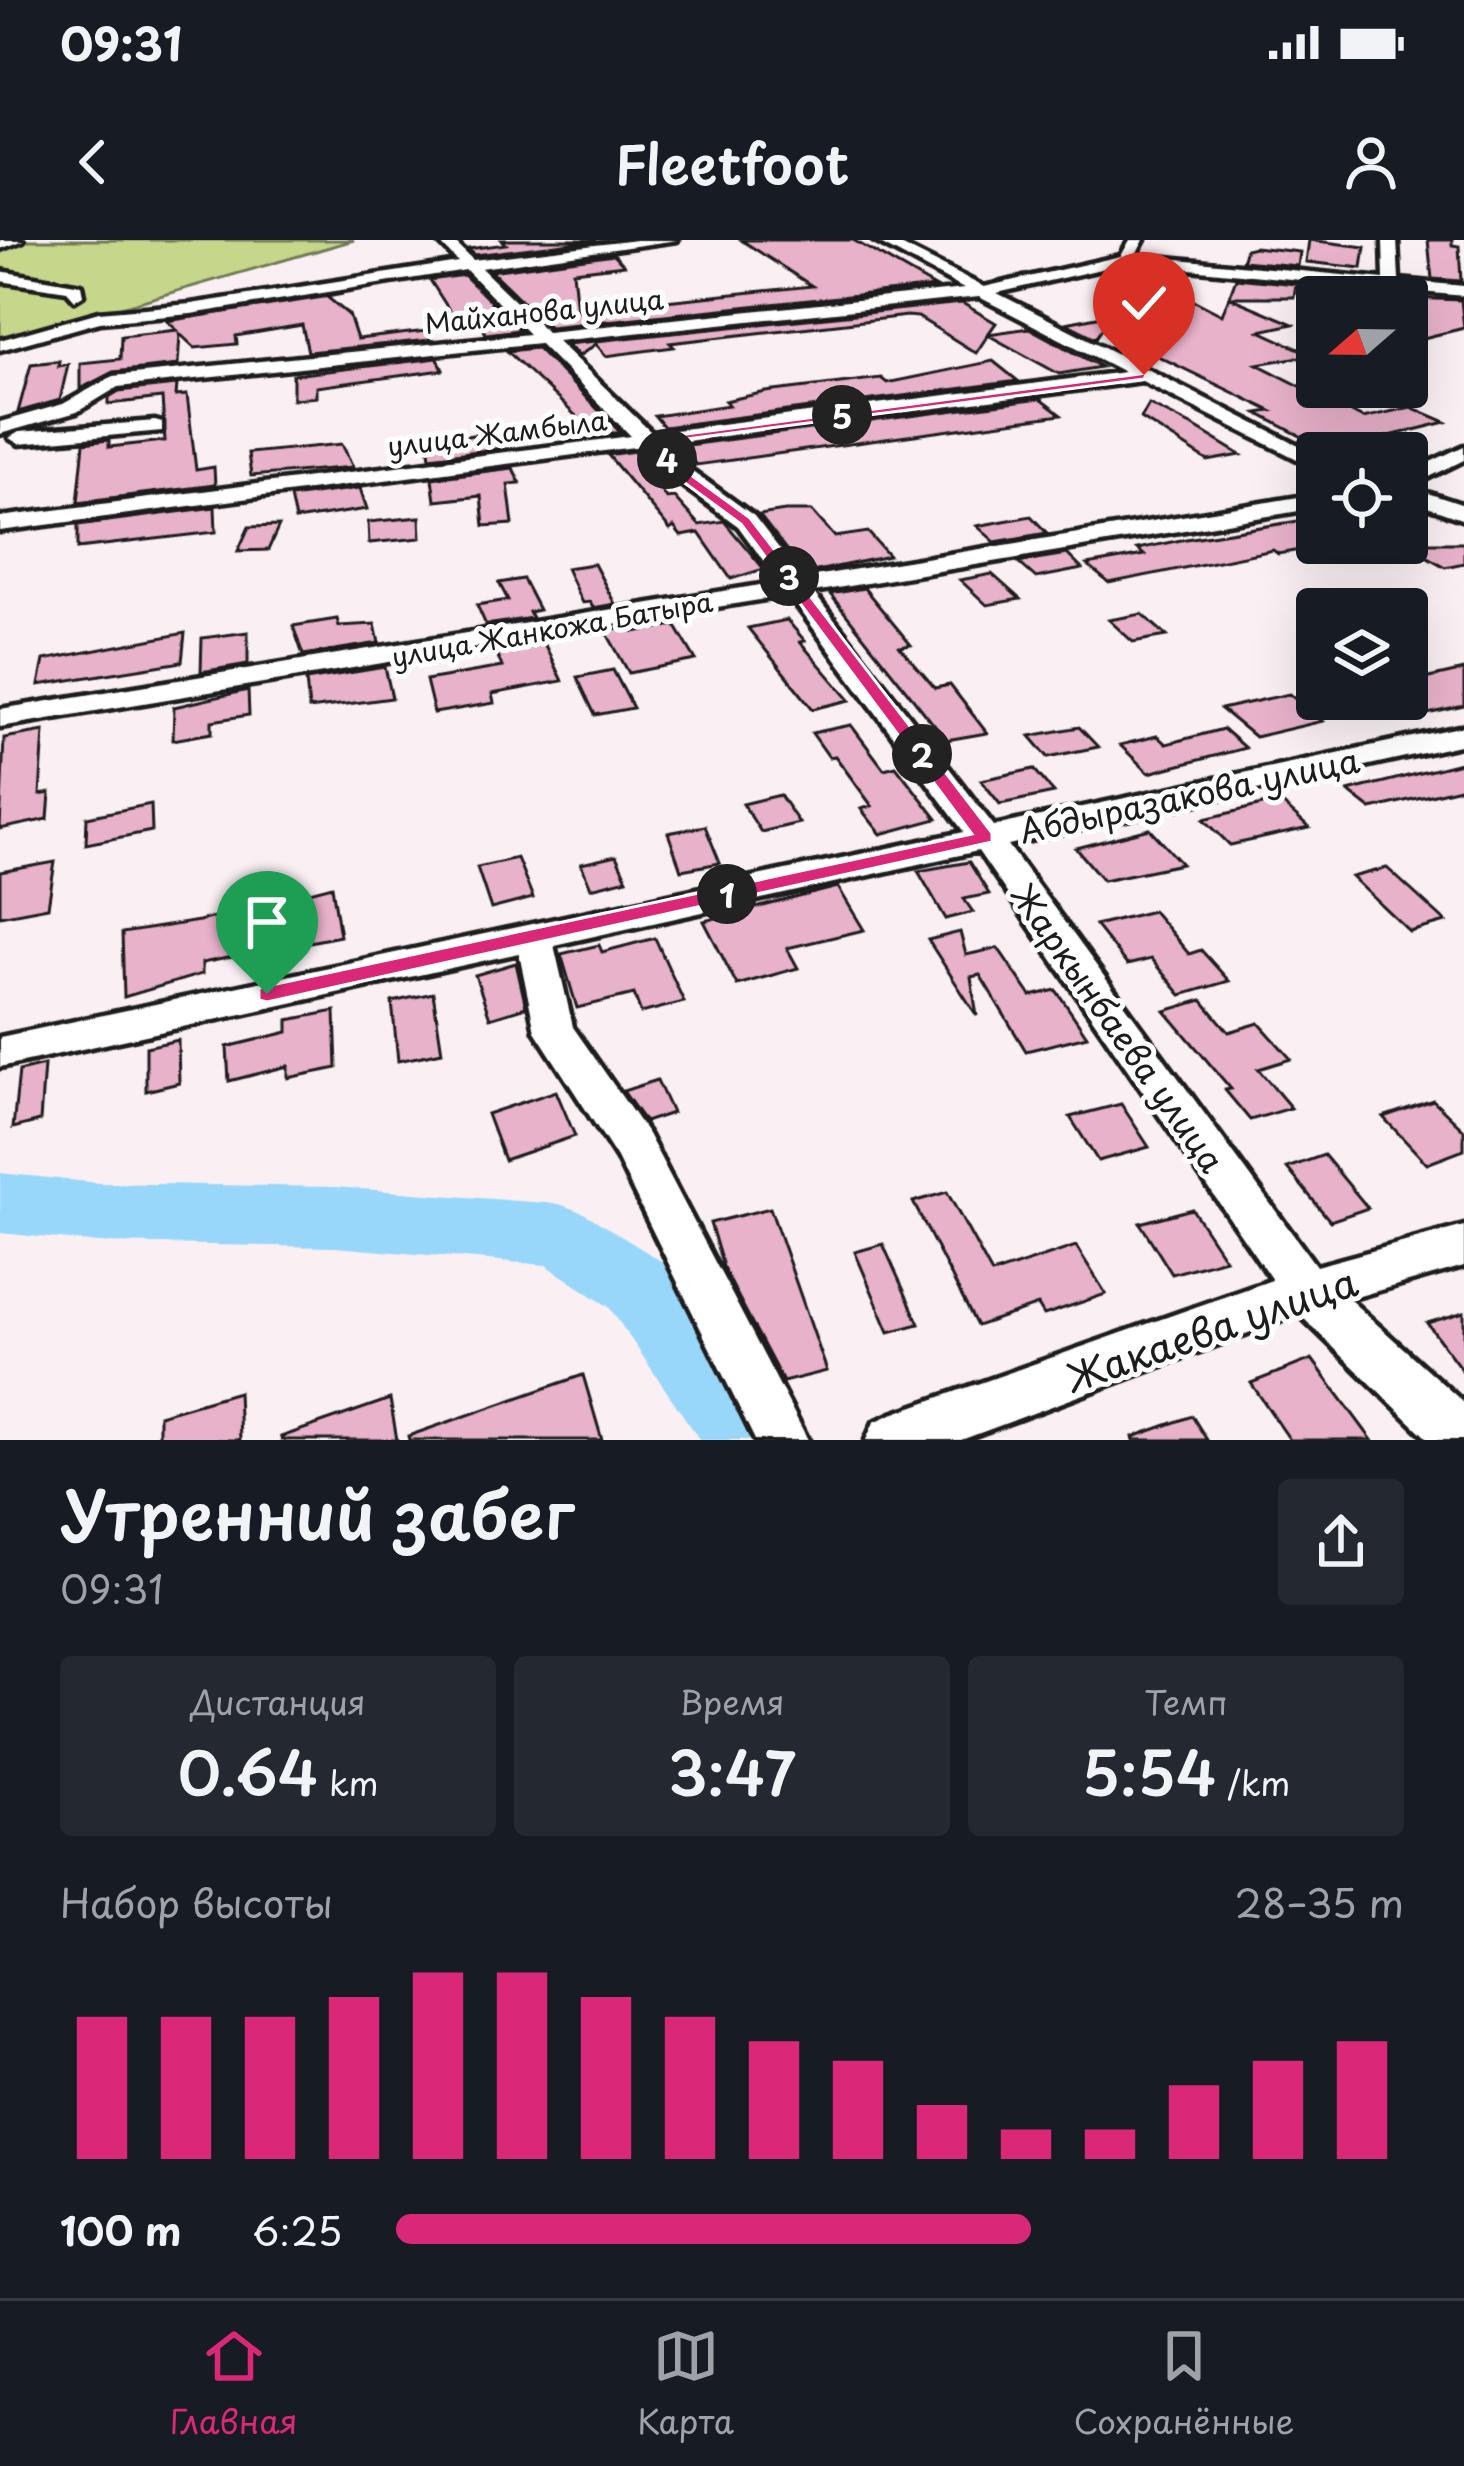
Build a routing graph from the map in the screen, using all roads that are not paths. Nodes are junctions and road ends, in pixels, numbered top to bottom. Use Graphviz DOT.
graph roads {
  1 [pos="16,240"];
  2 [pos="444,240"];
  3 [pos="670,240"];
  4 [pos="880,240"];
  5 [pos="1137,240"];
  6 [pos="1390,240"];
  7 [pos="0,245"];
  8 [pos="1127,260"];
  9 [pos="466,266"];
  10 [pos="0,276"];
  11 [pos="1391,276"];
  12 [pos="1296,280"];
  13 [pos="1428,291"];
  14 [pos="1464,291"];
  15 [pos="981,292"];
  16 [pos="75,296"];
  17 [pos="541,338"];
  18 [pos="0,345"];
  19 [pos="1144,375"];
  20 [pos="155,427"];
  21 [pos="0,428"];
  22 [pos="0,439"];
  23 [pos="647,440"];
  24 [pos="1296,452"];
  25 [pos="1464,452"];
  26 [pos="1428,475"];
  27 [pos="1428,491"];
  28 [pos="1464,496"];
  29 [pos="1428,497"];
  30 [pos="1296,504"];
  31 [pos="1464,513"];
  32 [pos="0,524"];
  33 [pos="797,586"];
  34 [pos="0,718"];
  35 [pos="1464,735"];
  36 [pos="985,837"];
  37 [pos="534,936"];
  38 [pos="0,1052"];
  39 [pos="1464,1246"];
  40 [pos="1306,1291"];
  41 [pos="1464,1438"];
  42 [pos="782,1440"];
  43 [pos="892,1440"];
  1 -- 7 [label="street"];
  2 -- 9 [label="street, Жаркынбаева улица"];
  3 -- 9 [label="street"];
  4 -- 15 [label="street"];
  5 -- 8 [label="street"];
  6 -- 11 [label="street"];
  8 -- 12 [label="street, Майханова улица"];
  8 -- 15 [label="street, Майханова улица"];
  9 -- 17 [label="street, Жаркынбаева улица"];
  9 -- 18 [label="street"];
  10 -- 16 [label="street"];
  13 -- 14 [label="street, Майханова улица"];
  15 -- 17 [label="street, Майханова улица"];
  15 -- 19 [label="street"];
  17 -- 21 [label="street, Майханова улица"];
  17 -- 23 [label="street, Жаркынбаева улица"];
  19 -- 23 [label="street, улица Жамбыла"];
  19 -- 24 [label="street"];
  20 -- 22 [label="street"];
  23 -- 32 [label="street, улица Жамбыла"];
  23 -- 33 [label="street, Жаркынбаева улица"];
  25 -- 26 [label="street"];
  27 -- 28 [label="street"];
  29 -- 31 [label="street"];
  30 -- 33 [label="street, улица Жанкожа Батыра"];
  33 -- 34 [label="street, улица Жанкожа Батыра"];
  33 -- 36 [label="street, Жаркынбаева улица"];
  35 -- 36 [label="street, Абдыразакова улица"];
  36 -- 37 [label="street, Абдыразакова улица"];
  36 -- 40 [label="street, Жаркынбаева улица"];
  37 -- 38 [label="street, Абдыразакова улица"];
  37 -- 42 [label="street"];
  39 -- 40 [label="street, Жакаева улица"];
  40 -- 41 [label="street, Жаркынбаева улица"];
  40 -- 43 [label="street, Жакаева улица"];
}
